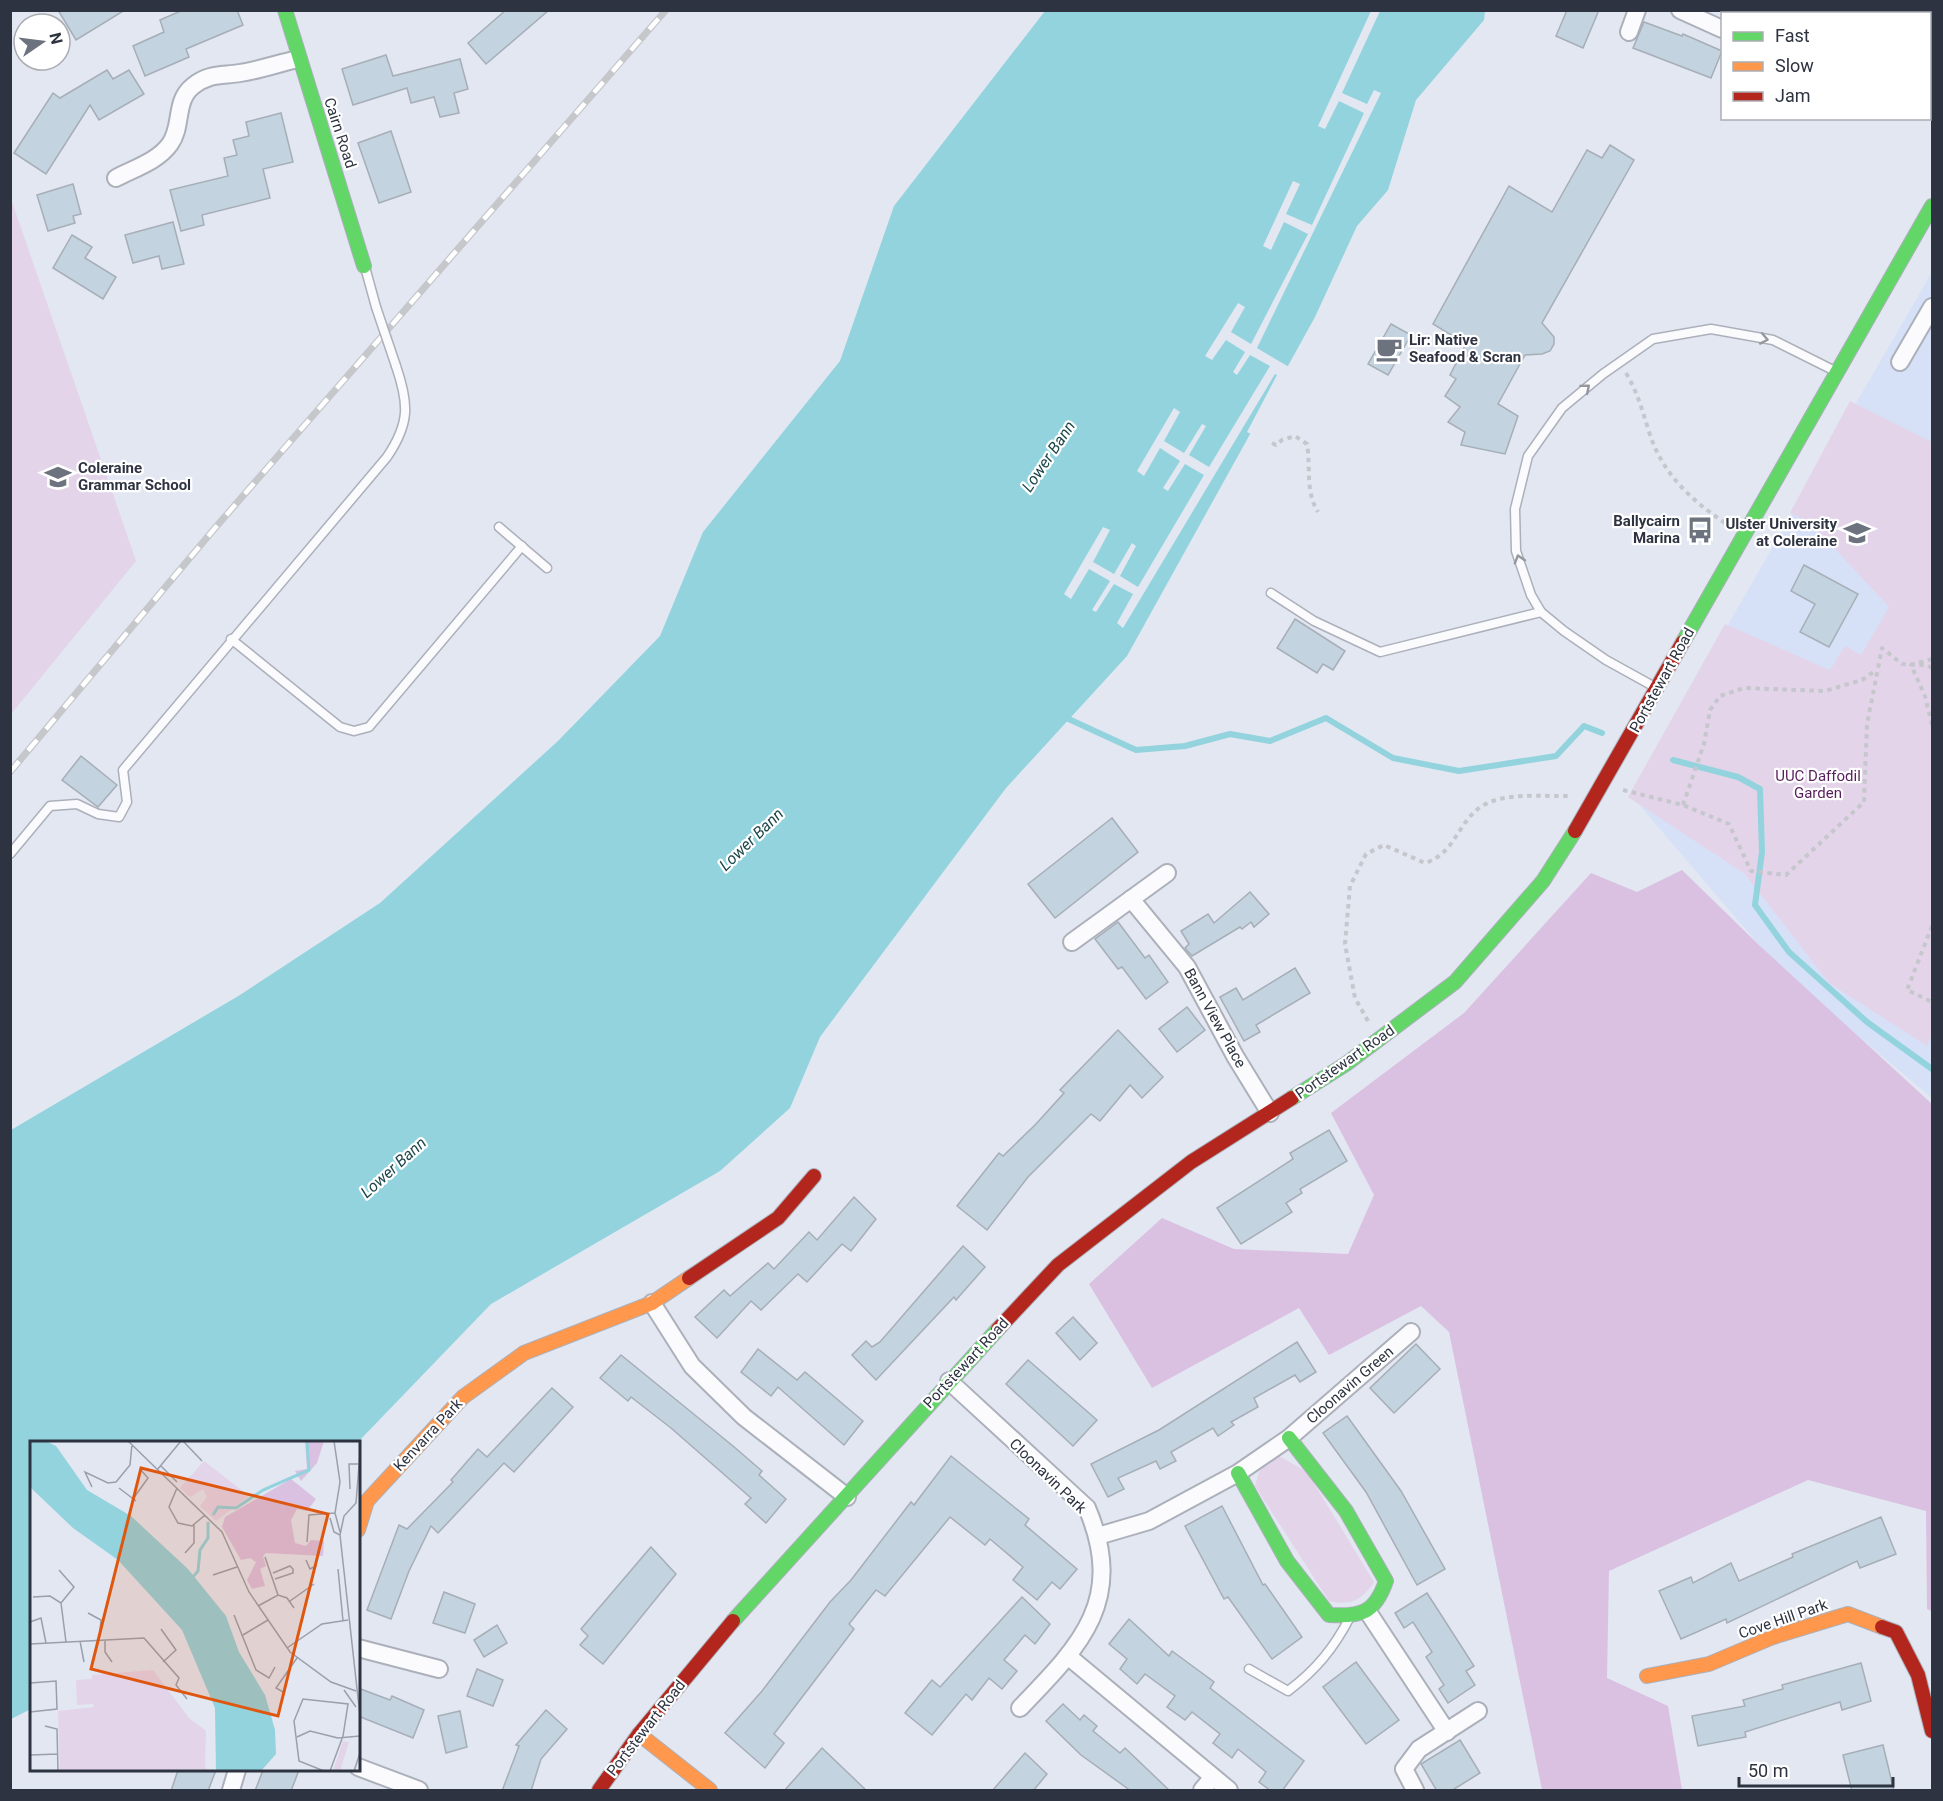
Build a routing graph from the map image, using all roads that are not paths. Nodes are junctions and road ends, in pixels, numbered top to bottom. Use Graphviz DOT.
graph roads {
  1 [pos="1637,10"];
  2 [pos="1680,10"];
  3 [pos="287,11"];
  4 [pos="1721,29"];
  5 [pos="1629,32"];
  6 [pos="298,58"];
  7 [pos="116,178"];
  8 [pos="1932,206"];
  9 [pos="364,266"];
  10 [pos="1932,307"];
  11 [pos="1900,362"];
  12 [pos="1839,374"];
  13 [pos="499,527"];
  14 [pos="522,546"];
  15 [pos="547,568"];
  16 [pos="1271,593"];
  17 [pos="1541,612"];
  18 [pos="231,639"];
  19 [pos="1658,689"];
  20 [pos="10,854"];
  21 [pos="1167,873"];
  22 [pos="1131,899"];
  23 [pos="1072,942"];
  24 [pos="1270,1113"];
  25 [pos="814,1176"];
  26 [pos="652,1303"];
  27 [pos="1411,1332"];
  28 [pos="949,1381"];
  29 [pos="1289,1438"];
  30 [pos="1238,1473"];
  31 [pos="847,1497"];
  32 [pos="360,1524"];
  33 [pos="1098,1536"];
  34 [pos="1368,1612"];
  35 [pos="1350,1617"];
  36 [pos="360,1649"];
  37 [pos="1069,1657"];
  38 [pos="438,1669"];
  39 [pos="1249,1669"];
  40 [pos="1647,1676"];
  41 [pos="1020,1708"];
  42 [pos="1478,1711"];
  43 [pos="1932,1731"];
  44 [pos="1447,1732"];
  45 [pos="639,1734"];
  46 [pos="360,1768"];
  47 [pos="237,1771"];
  48 [pos="1213,1777"];
  49 [pos="231,1791"];
  50 [pos="419,1791"];
  51 [pos="599,1791"];
  52 [pos="710,1791"];
  53 [pos="1202,1791"];
  54 [pos="1229,1791"];
  55 [pos="1415,1791"];
  1 -- 5 [label="street"];
  2 -- 4 [label="street"];
  3 -- 6 [label="main road, Cairn Road"];
  6 -- 7 [label="street"];
  6 -- 9 [label="main road, Cairn Road"];
  8 -- 12 [label="main road, Portstewart Road"];
  9 -- 18 [label="lane, bridge"];
  10 -- 11 [label="street"];
  17 -- 12 [label="lane, one-way"];
  12 -- 19 [label="main road, Portstewart Road"];
  13 -- 14 [label="lane"];
  14 -- 15 [label="lane"];
  14 -- 18 [label="lane"];
  16 -- 17 [label="lane"];
  17 -- 19 [label="lane"];
  18 -- 20 [label="lane"];
  19 -- 24 [label="main road, Portstewart Road"];
  21 -- 22 [label="street"];
  22 -- 23 [label="street"];
  22 -- 24 [label="street, Bann View Place"];
  24 -- 28 [label="main road, Portstewart Road"];
  25 -- 26 [label="main road, Kenvarra Park"];
  26 -- 31 [label="street"];
  26 -- 32 [label="main road, Kenvarra Park"];
  27 -- 29 [label="street, Cloonavin Green"];
  28 -- 31 [label="main road, Portstewart Road"];
  28 -- 33 [label="street, Cloonavin Park"];
  29 -- 30 [label="street, Cloonavin Green"];
  29 -- 34 [label="main road"];
  30 -- 33 [label="street, Cloonavin Green"];
  30 -- 35 [label="main road"];
  31 -- 45 [label="main road, Portstewart Road"];
  33 -- 37 [label="street, Cloonavin Park"];
  34 -- 35 [label="main road"];
  34 -- 44 [label="street"];
  35 -- 39 [label="lane"];
  36 -- 38 [label="street"];
  37 -- 41 [label="street, Cloonavin Park"];
  37 -- 48 [label="street"];
  40 -- 43 [label="main road, Cove Hill Park"];
  42 -- 44 [label="street"];
  44 -- 55 [label="street"];
  45 -- 51 [label="main road, Portstewart Road"];
  45 -- 52 [label="main road"];
  46 -- 50 [label="street"];
  47 -- 49 [label="street"];
  48 -- 53 [label="street"];
  48 -- 54 [label="street"];
}
